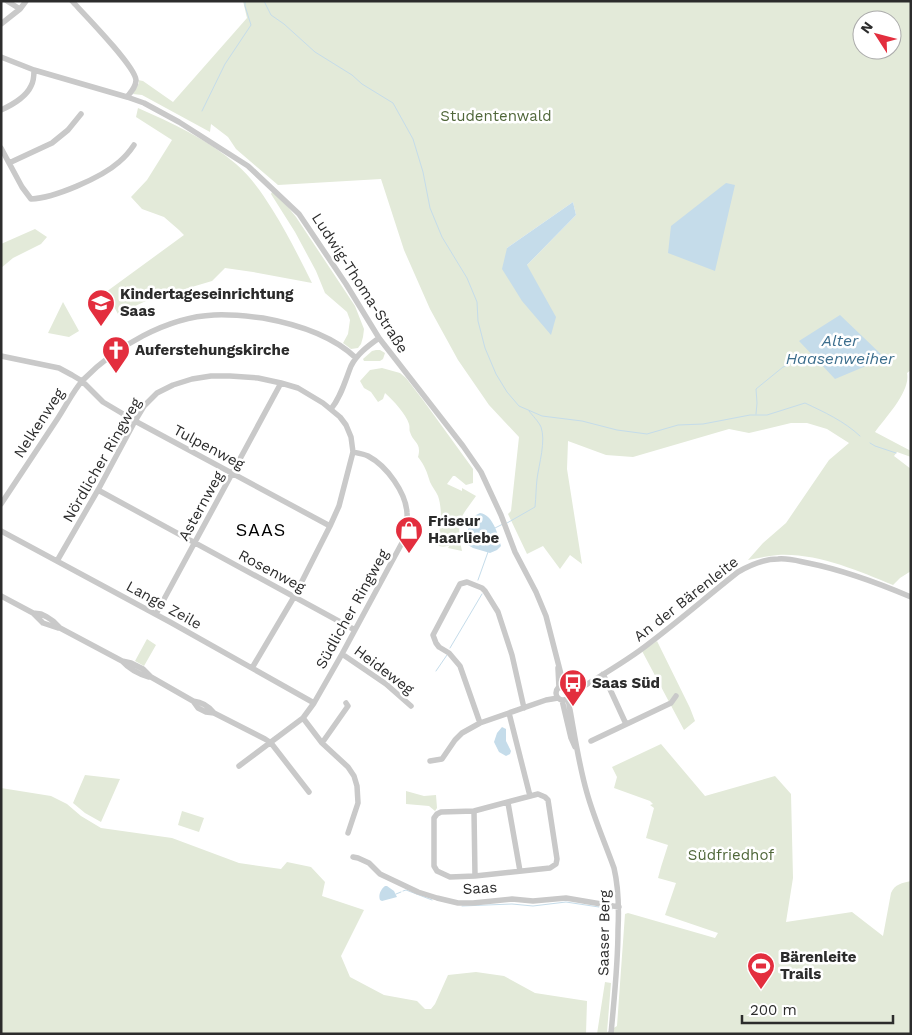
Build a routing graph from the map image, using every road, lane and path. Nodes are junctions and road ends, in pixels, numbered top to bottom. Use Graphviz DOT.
graph roads {
  1 [pos="7,1"];
  2 [pos="26,1"];
  3 [pos="72,1"];
  4 [pos="20,8"];
  5 [pos="1,24"];
  6 [pos="1,57"];
  7 [pos="34,70"];
  8 [pos="127,97"];
  9 [pos="1,110"];
  10 [pos="81,114"];
  11 [pos="134,145"];
  12 [pos="1,148"];
  13 [pos="9,163"];
  14 [pos="379,338"];
  15 [pos="1,356"];
  16 [pos="356,358"];
  17 [pos="82,381"];
  18 [pos="281,383"];
  19 [pos="331,410"];
  20 [pos="135,421"];
  21 [pos="353,452"];
  22 [pos="233,474"];
  23 [pos="98,490"];
  24 [pos="1,504"];
  25 [pos="330,526"];
  26 [pos="1,531"];
  27 [pos="195,544"];
  28 [pos="57,561"];
  29 [pos="1,596"];
  30 [pos="294,597"];
  31 [pos="911,597"];
  32 [pos="156,614"];
  33 [pos="355,630"];
  34 [pos="342,654"];
  35 [pos="252,668"];
  36 [pos="603,674"];
  37 [pos="563,694"];
  38 [pos="676,696"];
  39 [pos="314,703"];
  40 [pos="346,703"];
  41 [pos="411,706"];
  42 [pos="524,708"];
  43 [pos="509,713"];
  44 [pos="303,718"];
  45 [pos="480,723"];
  46 [pos="626,724"];
  47 [pos="591,741"];
  48 [pos="271,743"];
  49 [pos="322,743"];
  50 [pos="430,761"];
  51 [pos="239,766"];
  52 [pos="309,792"];
  53 [pos="530,796"];
  54 [pos="508,803"];
  55 [pos="474,811"];
  56 [pos="348,833"];
  57 [pos="353,857"];
  58 [pos="520,871"];
  59 [pos="475,876"];
  60 [pos="619,907"];
  61 [pos="611,1034"];
  1 -- 4 [label="street"];
  2 -- 4 [label="street"];
  3 -- 8 [label="street"];
  4 -- 5 [label="street"];
  6 -- 7 [label="street, Ludwig-Thoma-Straße"];
  7 -- 8 [label="street, Ludwig-Thoma-Straße"];
  7 -- 9 [label="street"];
  8 -- 14 [label="street, Ludwig-Thoma-Straße"];
  10 -- 13 [label="street"];
  11 -- 13 [label="street"];
  12 -- 13 [label="street"];
  14 -- 16 [label="street"];
  14 -- 37 [label="street, Ludwig-Thoma-Straße"];
  15 -- 17 [label="street, Tulpenweg"];
  16 -- 17 [label="street, Nelkenweg"];
  16 -- 19 [label="street"];
  17 -- 20 [label="street, Tulpenweg"];
  17 -- 24 [label="street, Nelkenweg"];
  18 -- 19 [label="street, Nördlicher Ringweg"];
  18 -- 20 [label="street, Nördlicher Ringweg"];
  18 -- 22 [label="street, Asternweg"];
  19 -- 21 [label="street, Nördlicher Ringweg"];
  20 -- 22 [label="street, Tulpenweg"];
  20 -- 23 [label="street, Nördlicher Ringweg"];
  21 -- 25 [label="street"];
  21 -- 33 [label="street, Südlicher Ringweg"];
  22 -- 25 [label="street, Tulpenweg"];
  22 -- 27 [label="street, Asternweg"];
  23 -- 27 [label="street, Rosenweg"];
  23 -- 28 [label="street, Nördlicher Ringweg"];
  25 -- 30 [label="street"];
  26 -- 28 [label="street, Lange Zeile"];
  27 -- 30 [label="street, Rosenweg"];
  27 -- 32 [label="street, Asternweg"];
  28 -- 32 [label="street, Lange Zeile"];
  29 -- 48 [label="street"];
  30 -- 33 [label="street, Rosenweg"];
  30 -- 35 [label="street"];
  31 -- 36 [label="street, An der Bärenleite"];
  32 -- 35 [label="street, Lange Zeile"];
  33 -- 34 [label="street, Südlicher Ringweg"];
  34 -- 39 [label="street, Südlicher Ringweg"];
  34 -- 41 [label="street, Heideweg"];
  35 -- 39 [label="street, Lange Zeile"];
  36 -- 37 [label="street, An der Bärenleite"];
  36 -- 46 [label="street"];
  37 -- 42 [label="street"];
  37 -- 60 [label="street, Saaser Berg"];
  38 -- 46 [label="street"];
  39 -- 44 [label="street, Südlicher Ringweg"];
  40 -- 49 [label="street"];
  42 -- 43 [label="street"];
  42 -- 45 [label="street"];
  43 -- 45 [label="street"];
  43 -- 53 [label="street"];
  44 -- 48 [label="street, Südlicher Ringweg"];
  44 -- 49 [label="street"];
  45 -- 50 [label="street"];
  46 -- 47 [label="street"];
  48 -- 51 [label="street, Südlicher Ringweg"];
  48 -- 52 [label="street"];
  49 -- 56 [label="street"];
  53 -- 54 [label="street"];
  53 -- 58 [label="street"];
  54 -- 55 [label="street"];
  54 -- 58 [label="street"];
  55 -- 59 [label="street"];
  55 -- 59 [label="street"];
  57 -- 60 [label="street, Saas"];
  58 -- 59 [label="street"];
  60 -- 61 [label="street, Saaser Berg"];
}
